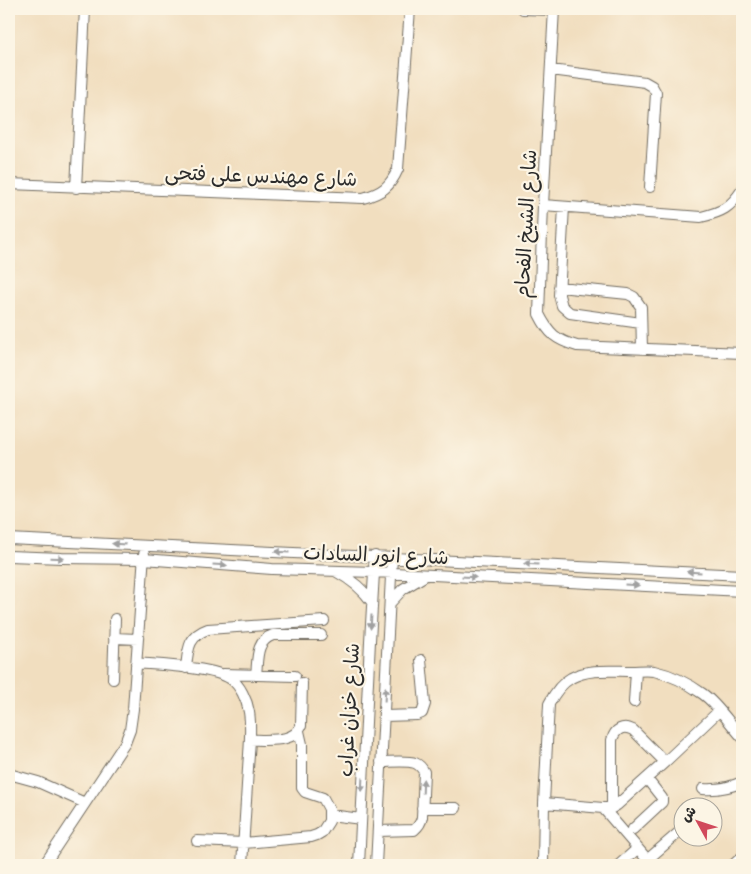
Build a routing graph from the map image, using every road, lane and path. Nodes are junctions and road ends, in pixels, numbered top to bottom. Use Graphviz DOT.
graph roads {
  1 [pos="85,9"];
  2 [pos="410,9"];
  3 [pos="523,9"];
  4 [pos="554,10"];
  5 [pos="551,70"];
  6 [pos="9,184"];
  7 [pos="650,187"];
  8 [pos="76,188"];
  9 [pos="742,190"];
  10 [pos="543,205"];
  11 [pos="564,207"];
  12 [pos="559,287"];
  13 [pos="641,323"];
  14 [pos="642,349"];
  15 [pos="742,353"];
  16 [pos="9,539"];
  17 [pos="144,546"];
  18 [pos="9,556"];
  19 [pos="375,556"];
  20 [pos="392,557"];
  21 [pos="144,559"];
  22 [pos="334,570"];
  23 [pos="374,572"];
  24 [pos="392,573"];
  25 [pos="426,575"];
  26 [pos="742,575"];
  27 [pos="742,591"];
  28 [pos="372,602"];
  29 [pos="390,604"];
  30 [pos="115,619"];
  31 [pos="324,621"];
  32 [pos="285,624"];
  33 [pos="289,635"];
  34 [pos="321,635"];
  35 [pos="114,638"];
  36 [pos="138,638"];
  37 [pos="421,660"];
  38 [pos="136,664"];
  39 [pos="186,668"];
  40 [pos="636,671"];
  41 [pos="222,674"];
  42 [pos="256,675"];
  43 [pos="113,679"];
  44 [pos="634,702"];
  45 [pos="719,711"];
  46 [pos="384,716"];
  47 [pos="299,731"];
  48 [pos="742,737"];
  49 [pos="250,740"];
  50 [pos="381,762"];
  51 [pos="665,762"];
  52 [pos="9,774"];
  53 [pos="647,779"];
  54 [pos="742,782"];
  55 [pos="703,789"];
  56 [pos="85,802"];
  57 [pos="544,803"];
  58 [pos="422,808"];
  59 [pos="456,808"];
  60 [pos="607,808"];
  61 [pos="330,815"];
  62 [pos="361,819"];
  63 [pos="633,829"];
  64 [pos="378,831"];
  65 [pos="674,838"];
  66 [pos="197,840"];
  67 [pos="244,843"];
  68 [pos="637,848"];
  69 [pos="742,857"];
  70 [pos="649,863"];
  71 [pos="44,865"];
  72 [pos="242,865"];
  73 [pos="359,865"];
  74 [pos="376,865"];
  75 [pos="543,865"];
  76 [pos="619,865"];
  77 [pos="733,865"];
  1 -- 8 [label="street"];
  2 -- 8 [label="street, شارع مهندس على فتحى"];
  3 -- 4 [label="street"];
  4 -- 5 [label="street, شارع الشيخ الفحام"];
  5 -- 7 [label="street"];
  5 -- 10 [label="street, شارع الشيخ الفحام"];
  6 -- 8 [label="street, شارع مهندس على فتحى"];
  9 -- 11 [label="street"];
  10 -- 11 [label="street"];
  10 -- 14 [label="street, شارع الشيخ الفحام"];
  11 -- 12 [label="street"];
  12 -- 13 [label="street"];
  12 -- 13 [label="street"];
  13 -- 14 [label="street"];
  14 -- 15 [label="street, شارع الشيخ الفحام"];
  17 -- 16 [label="street, شارع انور السادات, one-way"];
  19 -- 17 [label="street, شارع انور السادات, one-way"];
  17 -- 21 [label="street"];
  18 -- 21 [label="street, شارع انور السادات, one-way"];
  19 -- 20 [label="street, شارع انور السادات"];
  19 -- 23 [label="street, شارع خزان غراب"];
  20 -- 24 [label="street, شارع خزان غراب"];
  26 -- 20 [label="street, شارع انور السادات, one-way"];
  21 -- 22 [label="street, شارع انور السادات, one-way"];
  21 -- 36 [label="street"];
  22 -- 23 [label="street, شارع انور السادات"];
  22 -- 28 [label="street"];
  23 -- 24 [label="street, شارع انور السادات"];
  23 -- 28 [label="street, شارع خزان غراب"];
  24 -- 25 [label="street, شارع انور السادات"];
  24 -- 29 [label="street, شارع خزان غراب"];
  25 -- 27 [label="street, شارع انور السادات, one-way"];
  25 -- 29 [label="street"];
  28 -- 62 [label="street, شارع خزان غراب, one-way"];
  46 -- 29 [label="street, شارع خزان غراب, one-way"];
  30 -- 35 [label="street"];
  31 -- 32 [label="street"];
  32 -- 33 [label="street"];
  32 -- 39 [label="street"];
  33 -- 34 [label="street"];
  33 -- 42 [label="street"];
  35 -- 36 [label="street"];
  35 -- 43 [label="street"];
  36 -- 38 [label="street"];
  37 -- 46 [label="street"];
  38 -- 39 [label="street"];
  38 -- 56 [label="street"];
  39 -- 41 [label="street"];
  40 -- 44 [label="street"];
  40 -- 45 [label="street"];
  40 -- 57 [label="street"];
  41 -- 42 [label="street"];
  41 -- 49 [label="street"];
  42 -- 47 [label="street"];
  45 -- 48 [label="street"];
  45 -- 51 [label="street"];
  46 -- 50 [label="street, شارع خزان غراب"];
  47 -- 49 [label="street"];
  47 -- 61 [label="street"];
  49 -- 67 [label="street"];
  58 -- 50 [label="street, one-way"];
  50 -- 64 [label="street, شارع خزان غراب"];
  51 -- 53 [label="street"];
  51 -- 60 [label="street"];
  52 -- 56 [label="street"];
  53 -- 60 [label="street"];
  53 -- 63 [label="street"];
  54 -- 55 [label="street"];
  56 -- 71 [label="street"];
  57 -- 60 [label="street"];
  57 -- 75 [label="street"];
  58 -- 59 [label="street"];
  58 -- 64 [label="street"];
  60 -- 68 [label="street"];
  61 -- 62 [label="street"];
  61 -- 67 [label="street"];
  62 -- 73 [label="street, شارع خزان غراب"];
  64 -- 74 [label="street, شارع خزان غراب"];
  65 -- 70 [label="street"];
  66 -- 67 [label="street"];
  67 -- 72 [label="street"];
  68 -- 70 [label="street"];
  68 -- 76 [label="street"];
  69 -- 77 [label="street"];
}
